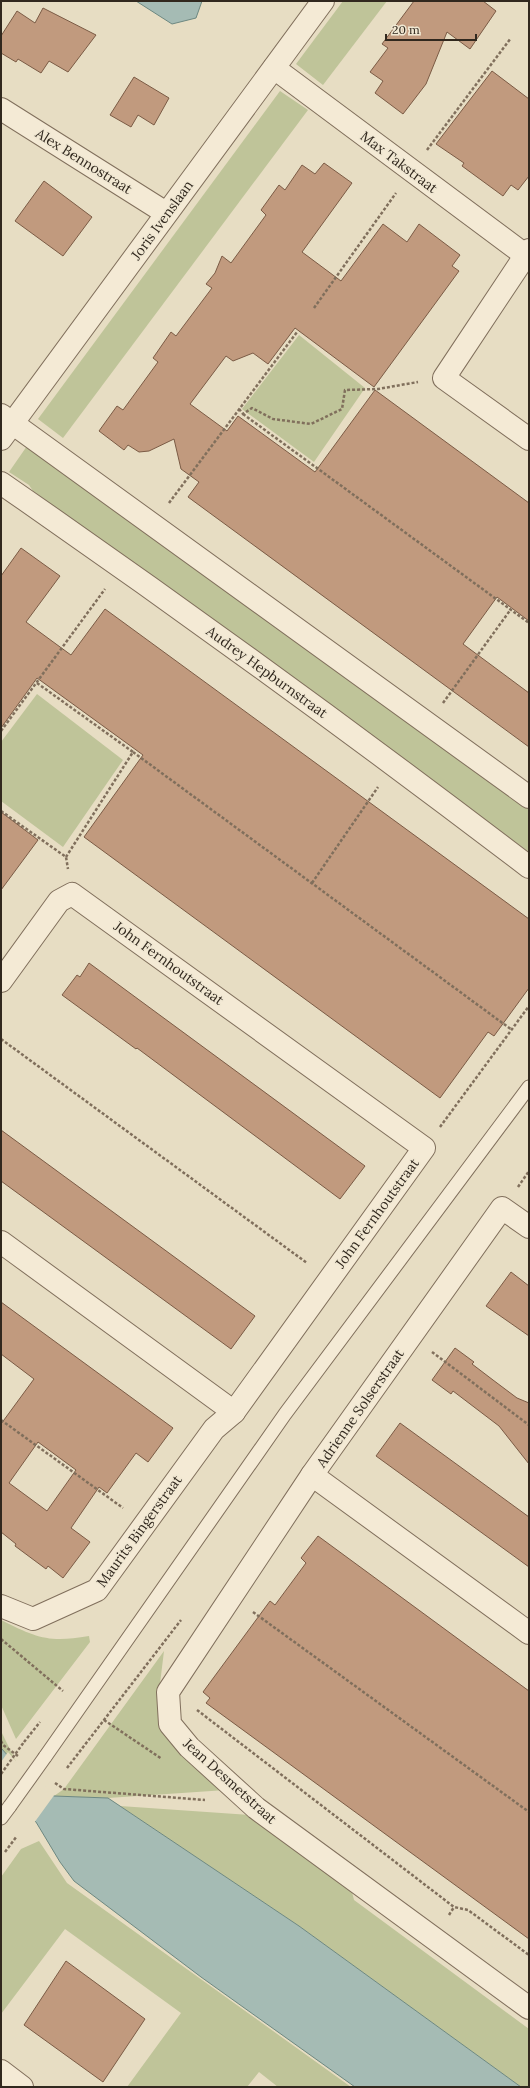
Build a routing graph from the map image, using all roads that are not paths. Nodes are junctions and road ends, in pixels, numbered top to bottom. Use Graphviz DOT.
graph roads {
  1 [pos="323,1"];
  2 [pos="274,68"];
  3 [pos="1,109"];
  4 [pos="166,213"];
  5 [pos="527,253"];
  6 [pos="5,426"];
  7 [pos="529,439"];
  8 [pos="1,483"];
  9 [pos="529,798"];
  10 [pos="529,867"];
  11 [pos="1,981"];
  12 [pos="529,1087"];
  13 [pos="529,1228"];
  14 [pos="1,1242"];
  15 [pos="234,1412"];
  16 [pos="312,1475"];
  17 [pos="1,1606"];
  18 [pos="529,1633"];
  19 [pos="1,1818"];
  20 [pos="529,2008"];
  21 [pos="1,2071"];
  22 [pos="22,2087"];
  1 -- 2 [label="street, Joris Ivenslaan"];
  2 -- 4 [label="street, Joris Ivenslaan"];
  2 -- 5 [label="street, Max Takstraat"];
  3 -- 4 [label="street, Alex Bennostraat"];
  4 -- 6 [label="street, Joris Ivenslaan"];
  5 -- 7 [label="street, Max Takstraat"];
  6 -- 9 [label="street"];
  8 -- 10 [label="street, Audrey Hepburnstraat"];
  11 -- 15 [label="street, John Fernhoutstraat"];
  12 -- 19 [label="lane, bridge"];
  13 -- 16 [label="street, Adrienne Solserstraat"];
  14 -- 15 [label="street"];
  15 -- 17 [label="street, Maurits Bingerstraat"];
  16 -- 18 [label="street, Adrienne Solserstraat"];
  16 -- 20 [label="street, Jean Desmetstraat"];
  21 -- 22 [label="street"];
}
